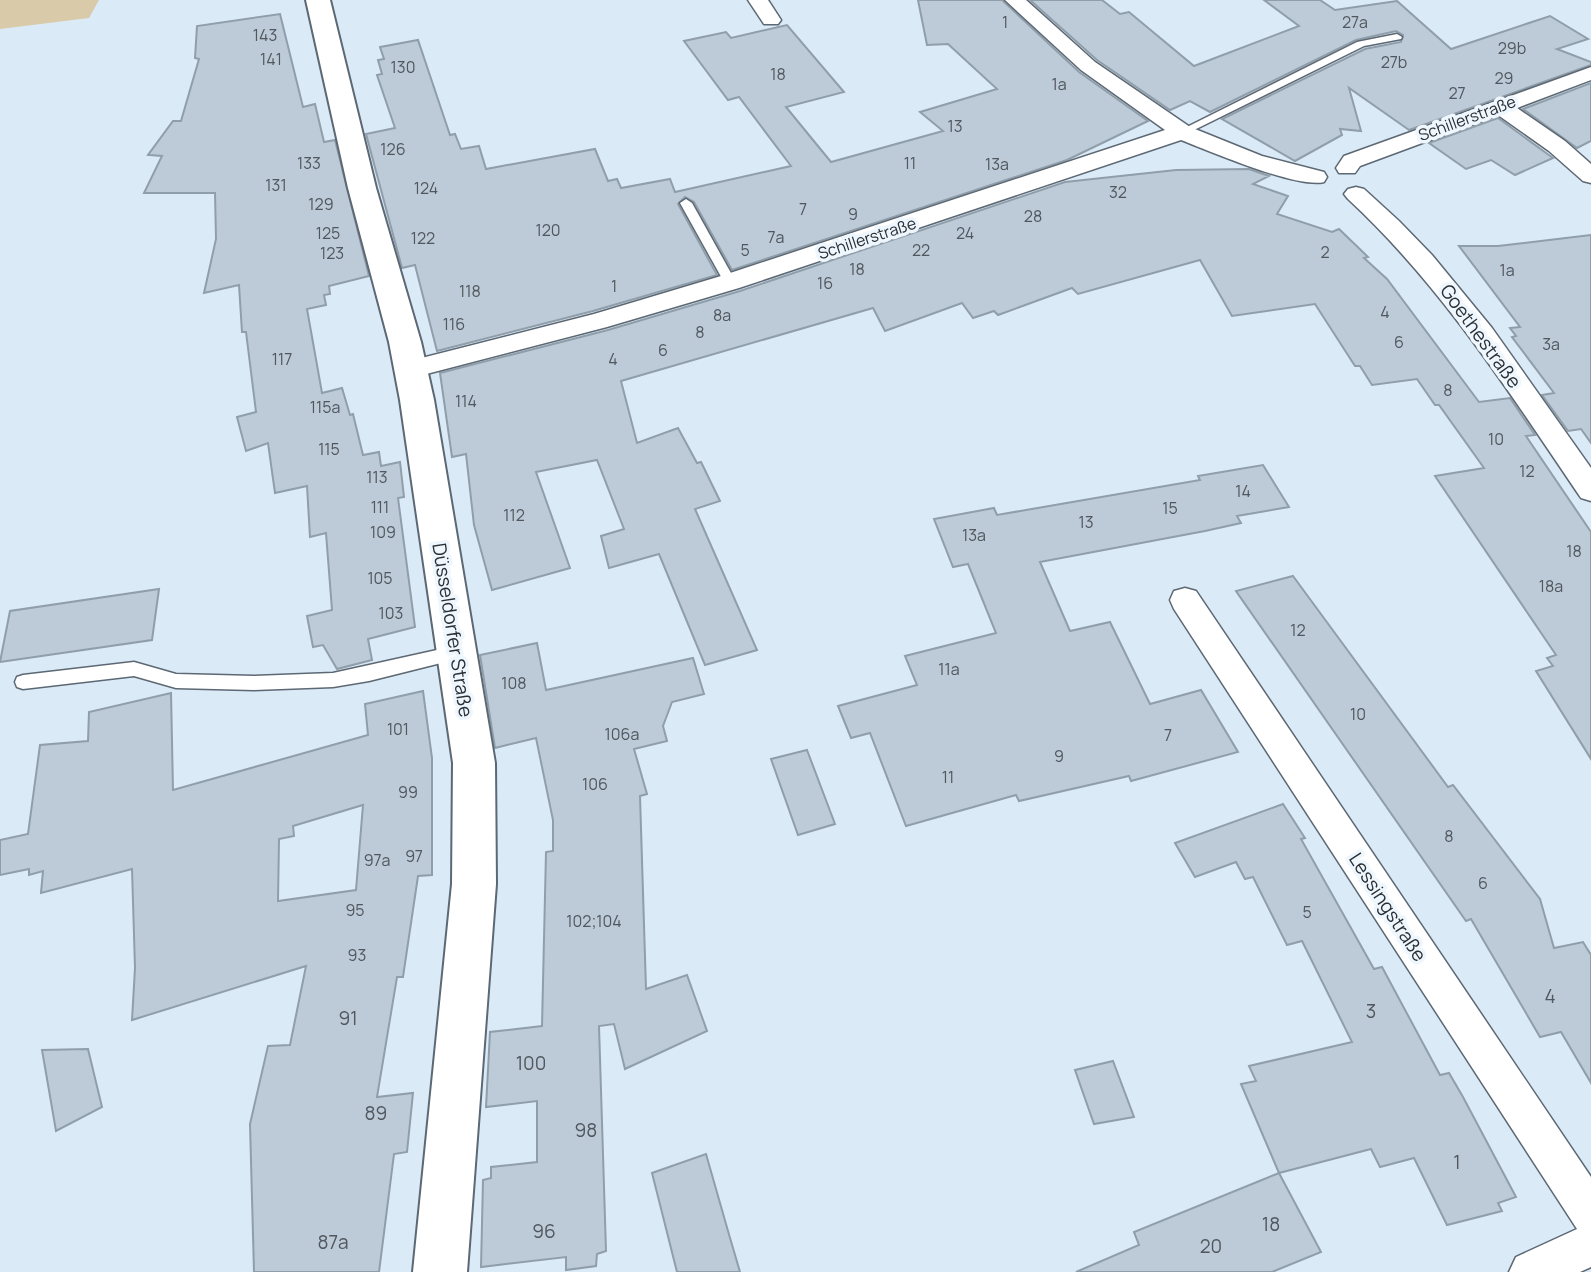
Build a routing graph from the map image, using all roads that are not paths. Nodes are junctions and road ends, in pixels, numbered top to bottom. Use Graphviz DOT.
graph roads {
  1 [pos="318,0"];
  2 [pos="758,0"];
  3 [pos="1015,0"];
  4 [pos="771,20"];
  5 [pos="1397,37"];
  6 [pos="1591,73"];
  7 [pos="1500,106"];
  8 [pos="1182,132"];
  9 [pos="1347,168"];
  10 [pos="1591,176"];
  11 [pos="1316,177"];
  12 [pos="1356,194"];
  13 [pos="686,203"];
  14 [pos="730,282"];
  15 [pos="411,369"];
  16 [pos="1591,490"];
  17 [pos="1185,600"];
  18 [pos="455,653"];
  19 [pos="23,682"];
  20 [pos="1591,1214"];
  21 [pos="1591,1245"];
  22 [pos="440,1272"];
  23 [pos="1531,1272"];
  1 -- 15 [label="street, Düsseldorfer Straße"];
  2 -- 4 [label="street"];
  3 -- 8 [label="street"];
  5 -- 8 [label="lane"];
  6 -- 7 [label="street, Schillerstraße"];
  7 -- 9 [label="street, Schillerstraße"];
  7 -- 10 [label="street"];
  8 -- 11 [label="street"];
  8 -- 14 [label="street, Schillerstraße"];
  9 -- 11 [label="street, Schillerstraße"];
  9 -- 12 [label="street"];
  11 -- 12 [label="street"];
  12 -- 16 [label="street, Goethestraße"];
  13 -- 14 [label="lane"];
  14 -- 15 [label="street, Schillerstraße"];
  15 -- 18 [label="street, Düsseldorfer Straße"];
  17 -- 20 [label="street, Lessingstraße"];
  18 -- 19 [label="lane"];
  18 -- 22 [label="street, Düsseldorfer Straße"];
  21 -- 23 [label="street"];
}
